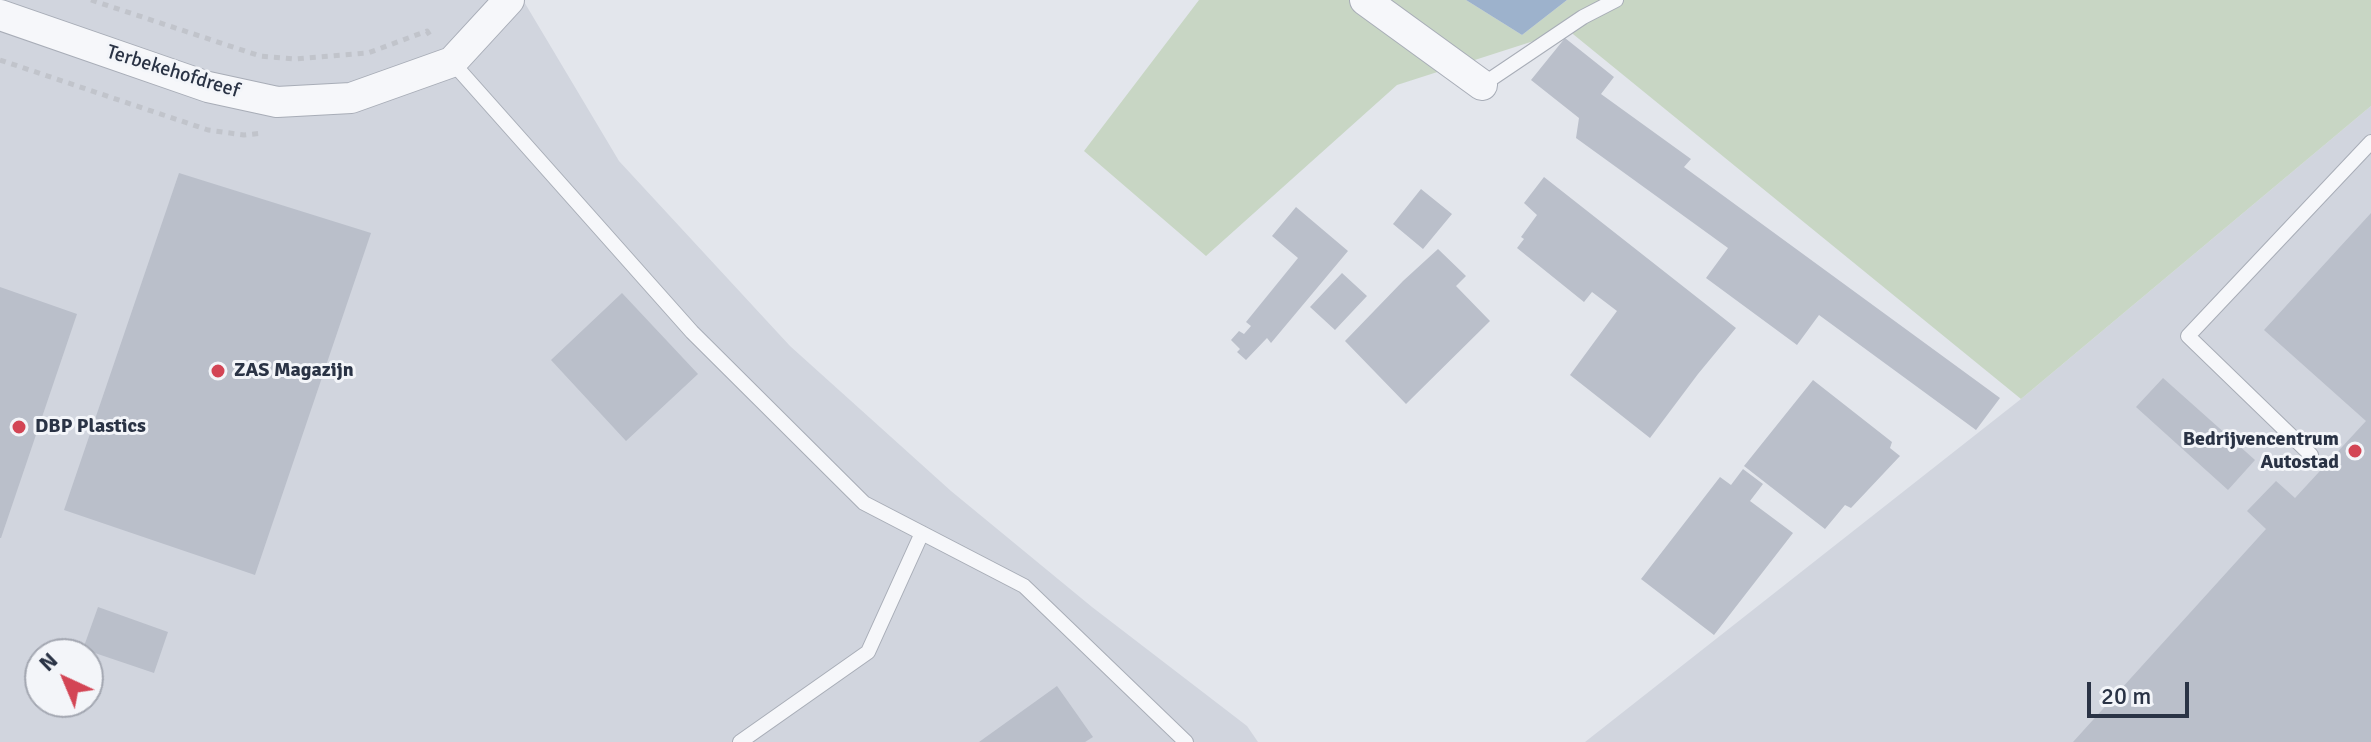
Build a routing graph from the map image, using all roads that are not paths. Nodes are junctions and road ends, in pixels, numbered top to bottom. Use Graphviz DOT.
graph roads {
  1 [pos="509,0"];
  2 [pos="1365,0"];
  3 [pos="1616,0"];
  4 [pos="0,15"];
  5 [pos="452,62"];
  6 [pos="1482,85"];
  7 [pos="2371,142"];
  8 [pos="2311,455"];
  9 [pos="922,533"];
  10 [pos="740,742"];
  11 [pos="1186,742"];
  1 -- 5 [label="street, Terbekehofdreef"];
  2 -- 6 [label="street"];
  3 -- 6 [label="lane"];
  4 -- 5 [label="street, Terbekehofdreef"];
  5 -- 9 [label="lane"];
  7 -- 8 [label="lane"];
  9 -- 10 [label="lane"];
  9 -- 11 [label="lane"];
}
